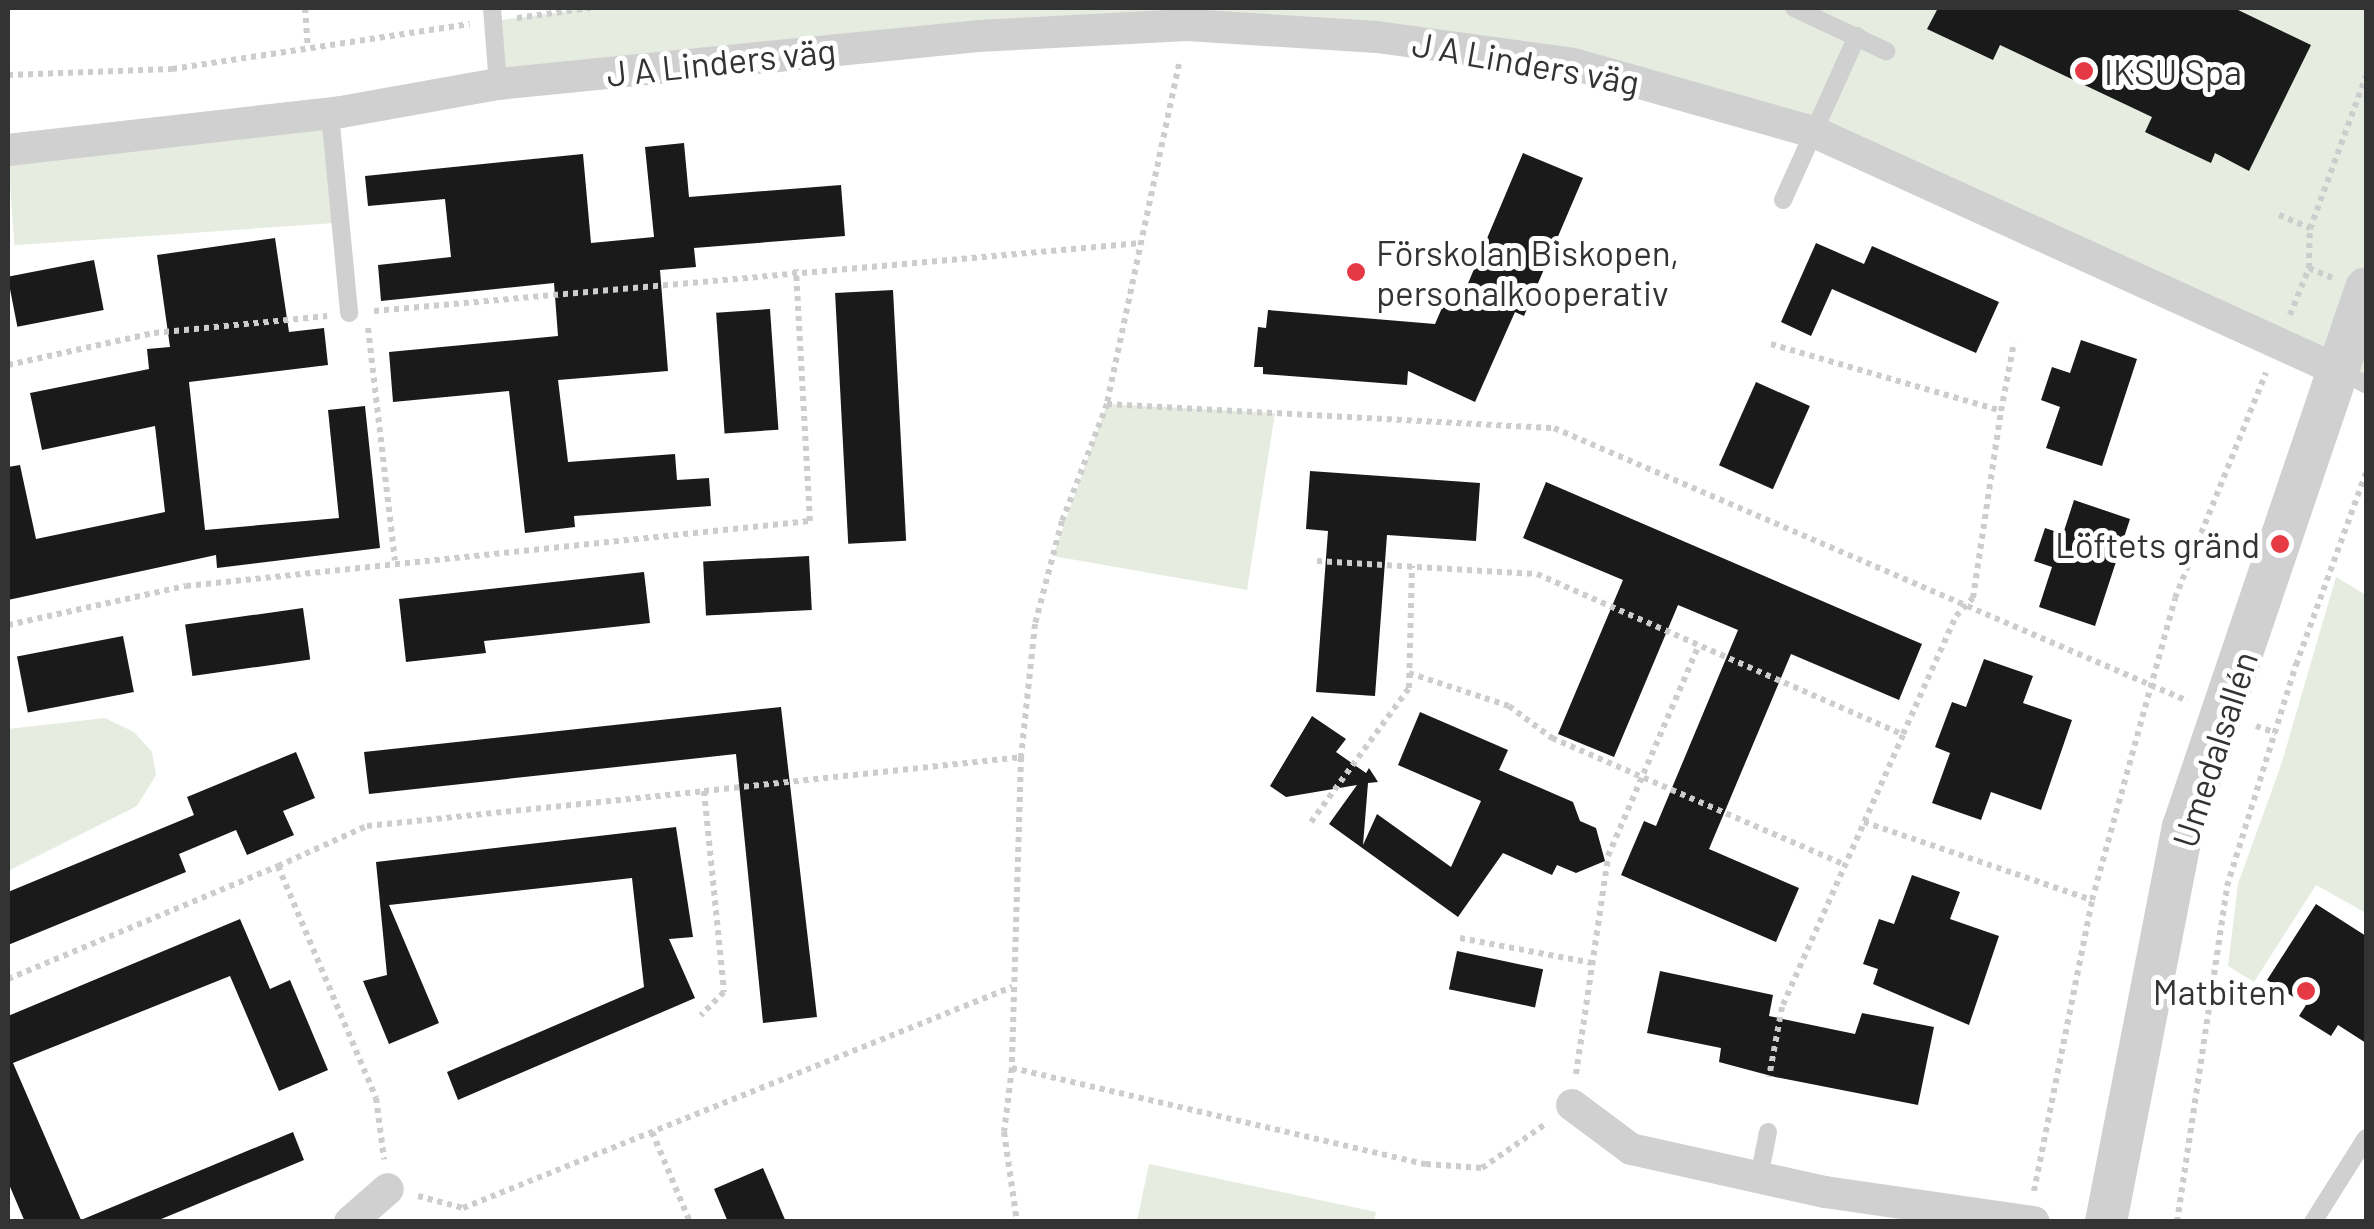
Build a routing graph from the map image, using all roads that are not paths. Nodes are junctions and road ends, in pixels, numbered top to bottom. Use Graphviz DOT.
graph roads {
  1 [pos="1794,8"];
  2 [pos="493,14"];
  3 [pos="1856,36"];
  4 [pos="1886,51"];
  5 [pos="498,84"];
  6 [pos="330,114"];
  7 [pos="1814,132"];
  8 [pos="8,150"];
  9 [pos="1783,200"];
  10 [pos="2366,288"];
  11 [pos="349,313"];
  12 [pos="2351,376"];
  13 [pos="1572,1105"];
  14 [pos="1768,1132"];
  15 [pos="2366,1138"];
  16 [pos="1760,1177"];
  17 [pos="388,1188"];
  18 [pos="2031,1221"];
  19 [pos="350,1222"];
  20 [pos="2106,1222"];
  21 [pos="2312,1222"];
  1 -- 3 [label="lane"];
  2 -- 5 [label="lane"];
  3 -- 4 [label="lane"];
  3 -- 7 [label="lane"];
  5 -- 6 [label="street, J A Linders väg"];
  5 -- 7 [label="street, J A Linders väg"];
  6 -- 8 [label="street, J A Linders väg"];
  6 -- 11 [label="lane"];
  7 -- 9 [label="lane"];
  7 -- 12 [label="street, J A Linders väg"];
  10 -- 12 [label="street, Umedalsallén"];
  12 -- 20 [label="street, Umedalsallén"];
  13 -- 16 [label="street"];
  14 -- 16 [label="lane"];
  15 -- 21 [label="lane"];
  16 -- 18 [label="street"];
  17 -- 19 [label="street"];
}
